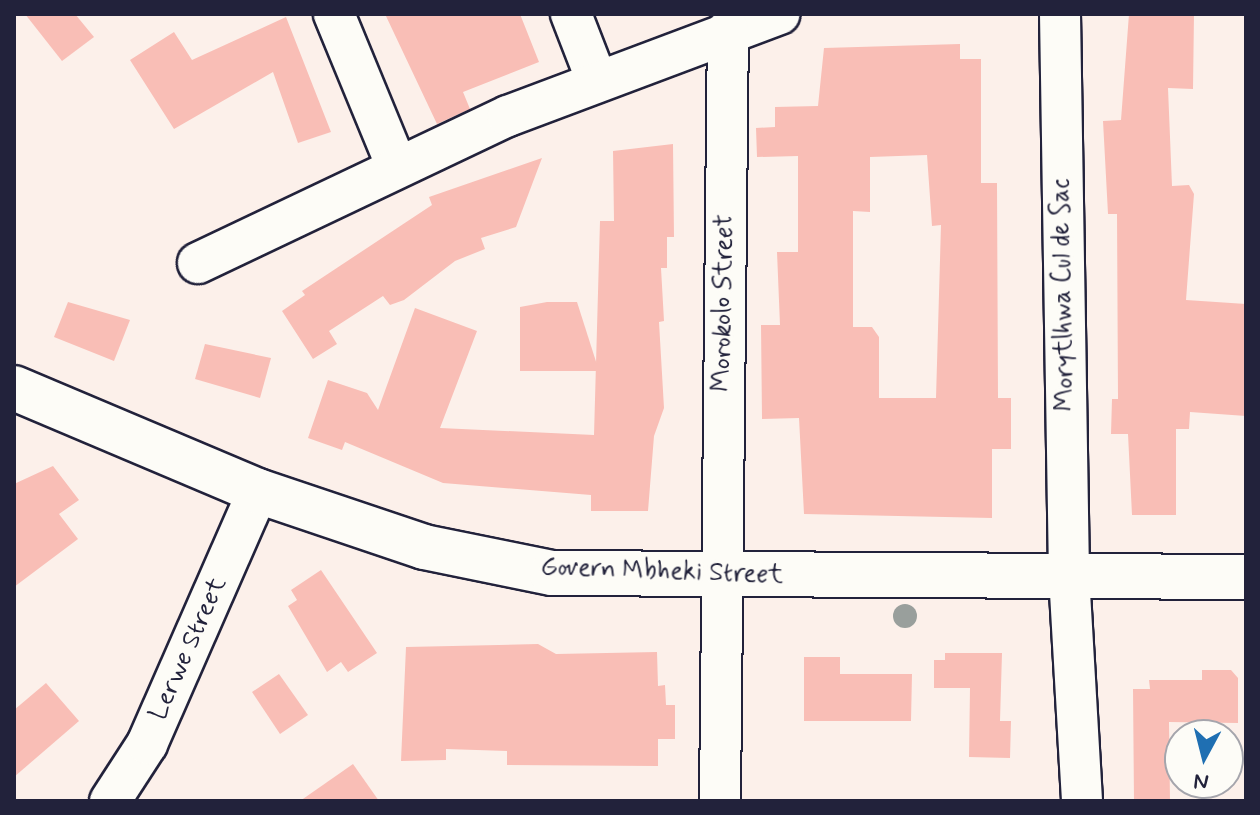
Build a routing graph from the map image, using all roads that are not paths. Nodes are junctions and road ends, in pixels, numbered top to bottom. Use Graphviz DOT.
graph roads {
  1 [pos="334,14"];
  2 [pos="571,14"];
  3 [pos="780,14"];
  4 [pos="1060,14"];
  5 [pos="728,30"];
  6 [pos="597,81"];
  7 [pos="397,167"];
  8 [pos="198,263"];
  9 [pos="14,388"];
  10 [pos="258,491"];
  11 [pos="1069,575"];
  12 [pos="719,577"];
  13 [pos="1246,577"];
  14 [pos="110,801"];
  15 [pos="720,801"];
  16 [pos="1082,801"];
  1 -- 7 [label="street"];
  2 -- 6 [label="street"];
  3 -- 5 [label="street"];
  4 -- 11 [label="street, Morytlhwa Cul de Sac"];
  5 -- 6 [label="street"];
  5 -- 12 [label="street, Morokolo Street"];
  6 -- 7 [label="street"];
  7 -- 8 [label="street"];
  9 -- 10 [label="street, Govern Mbheki Street"];
  10 -- 12 [label="street, Govern Mbheki Street"];
  10 -- 14 [label="street, Lerwe Street"];
  11 -- 12 [label="street, Govern Mbheki Street"];
  11 -- 13 [label="street, Govern Mbheki Street"];
  11 -- 16 [label="street, Morytlhwa Cul de Sac"];
  12 -- 15 [label="street, Morokolo Street"];
}
